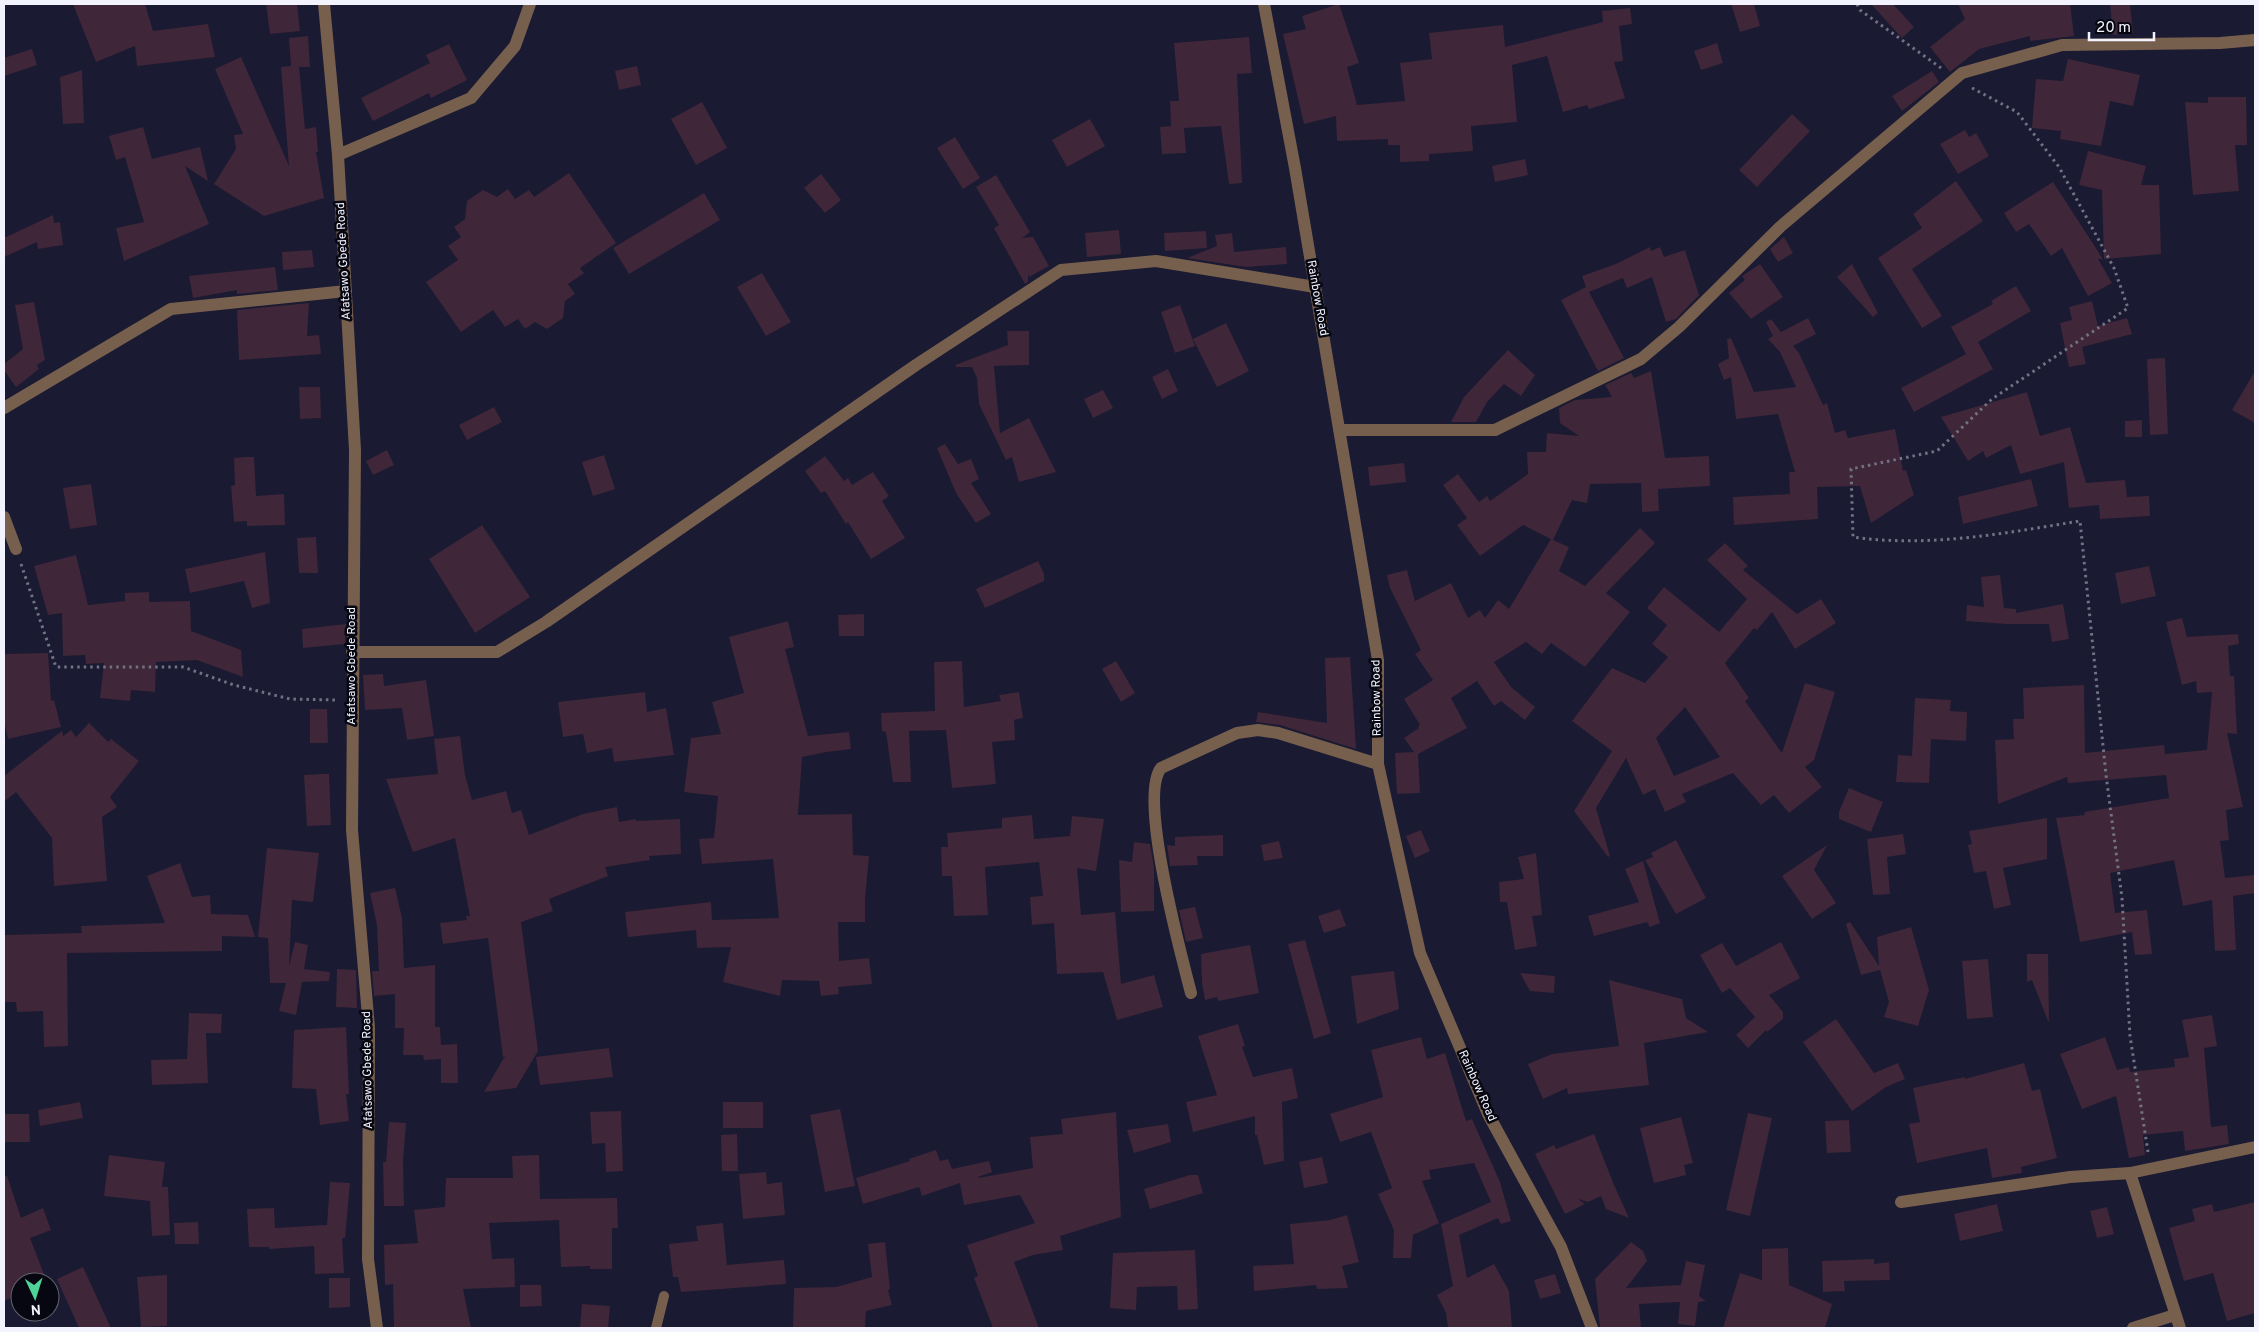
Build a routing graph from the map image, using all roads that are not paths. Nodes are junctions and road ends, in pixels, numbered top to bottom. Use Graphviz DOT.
graph roads {
  1 [pos="324,4"];
  2 [pos="530,4"];
  3 [pos="1264,4"];
  4 [pos="2255,40"];
  5 [pos="338,155"];
  6 [pos="1315,287"];
  7 [pos="346,291"];
  8 [pos="4,408"];
  9 [pos="1339,430"];
  10 [pos="4,517"];
  11 [pos="16,549"];
  12 [pos="352,652"];
  13 [pos="1378,764"];
  14 [pos="1191,993"];
  15 [pos="2255,1147"];
  16 [pos="2130,1174"];
  17 [pos="1901,1202"];
  18 [pos="664,1296"];
  19 [pos="2176,1315"];
  20 [pos="377,1328"];
  21 [pos="656,1328"];
  22 [pos="1592,1328"];
  23 [pos="2133,1328"];
  24 [pos="2180,1328"];
  1 -- 5 [label="street, Afatsawo Gbede Road"];
  2 -- 5 [label="street"];
  3 -- 6 [label="street, Rainbow Road"];
  4 -- 9 [label="street"];
  5 -- 7 [label="street, Afatsawo Gbede Road"];
  6 -- 9 [label="street, Rainbow Road"];
  6 -- 12 [label="street"];
  7 -- 8 [label="street"];
  7 -- 12 [label="street, Afatsawo Gbede Road"];
  9 -- 13 [label="street, Rainbow Road"];
  10 -- 11 [label="street"];
  12 -- 20 [label="street, Afatsawo Gbede Road"];
  13 -- 14 [label="street"];
  13 -- 22 [label="street, Rainbow Road"];
  15 -- 16 [label="street"];
  16 -- 17 [label="street"];
  16 -- 19 [label="street"];
  18 -- 21 [label="lane"];
  19 -- 23 [label="street"];
  19 -- 24 [label="street"];
}
